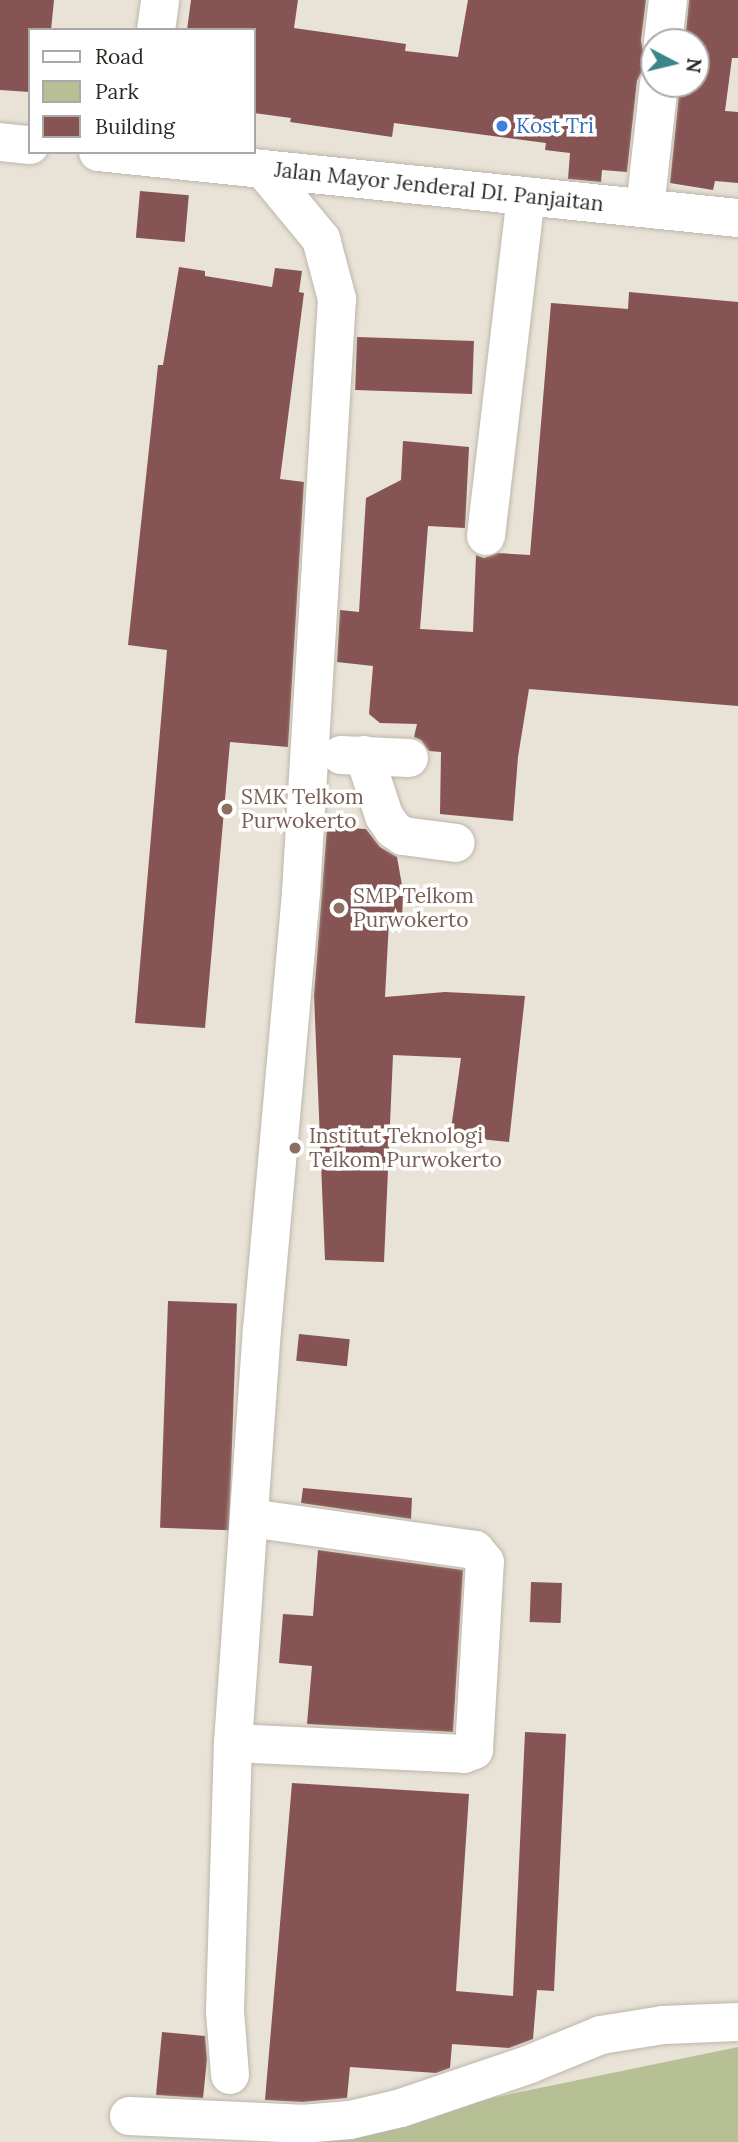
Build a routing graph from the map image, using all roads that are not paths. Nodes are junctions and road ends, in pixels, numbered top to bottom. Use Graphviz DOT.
graph roads {
  1 [pos="160,0"];
  2 [pos="668,0"];
  3 [pos="156,28"];
  4 [pos="665,28"];
  5 [pos="657,98"];
  6 [pos="0,142"];
  7 [pos="28,145"];
  8 [pos="139,154"];
  9 [pos="263,169"];
  10 [pos="526,196"];
  11 [pos="645,208"];
  12 [pos="738,218"];
  13 [pos="486,536"];
  14 [pos="309,754"];
  15 [pos="364,755"];
  16 [pos="409,758"];
  17 [pos="456,843"];
  18 [pos="249,1518"];
  19 [pos="233,1743"];
  20 [pos="738,2021"];
  21 [pos="230,2075"];
  22 [pos="129,2116"];
  1 -- 3 [label="street"];
  2 -- 4 [label="street"];
  5 -- 11 [label="street"];
  6 -- 7 [label="street"];
  8 -- 9 [label="street, Jalan Mayor Jenderal DI. Panjaitan"];
  9 -- 10 [label="street, Jalan Mayor Jenderal DI. Panjaitan"];
  9 -- 14 [label="street"];
  10 -- 11 [label="street, Jalan Mayor Jenderal DI. Panjaitan"];
  10 -- 13 [label="street"];
  11 -- 12 [label="street, Jalan Mayor Jenderal DI. Panjaitan"];
  14 -- 15 [label="street"];
  14 -- 18 [label="street"];
  15 -- 16 [label="street"];
  15 -- 17 [label="street"];
  18 -- 19 [label="street"];
  18 -- 19 [label="street"];
  19 -- 21 [label="street"];
  20 -- 22 [label="street"];
}
